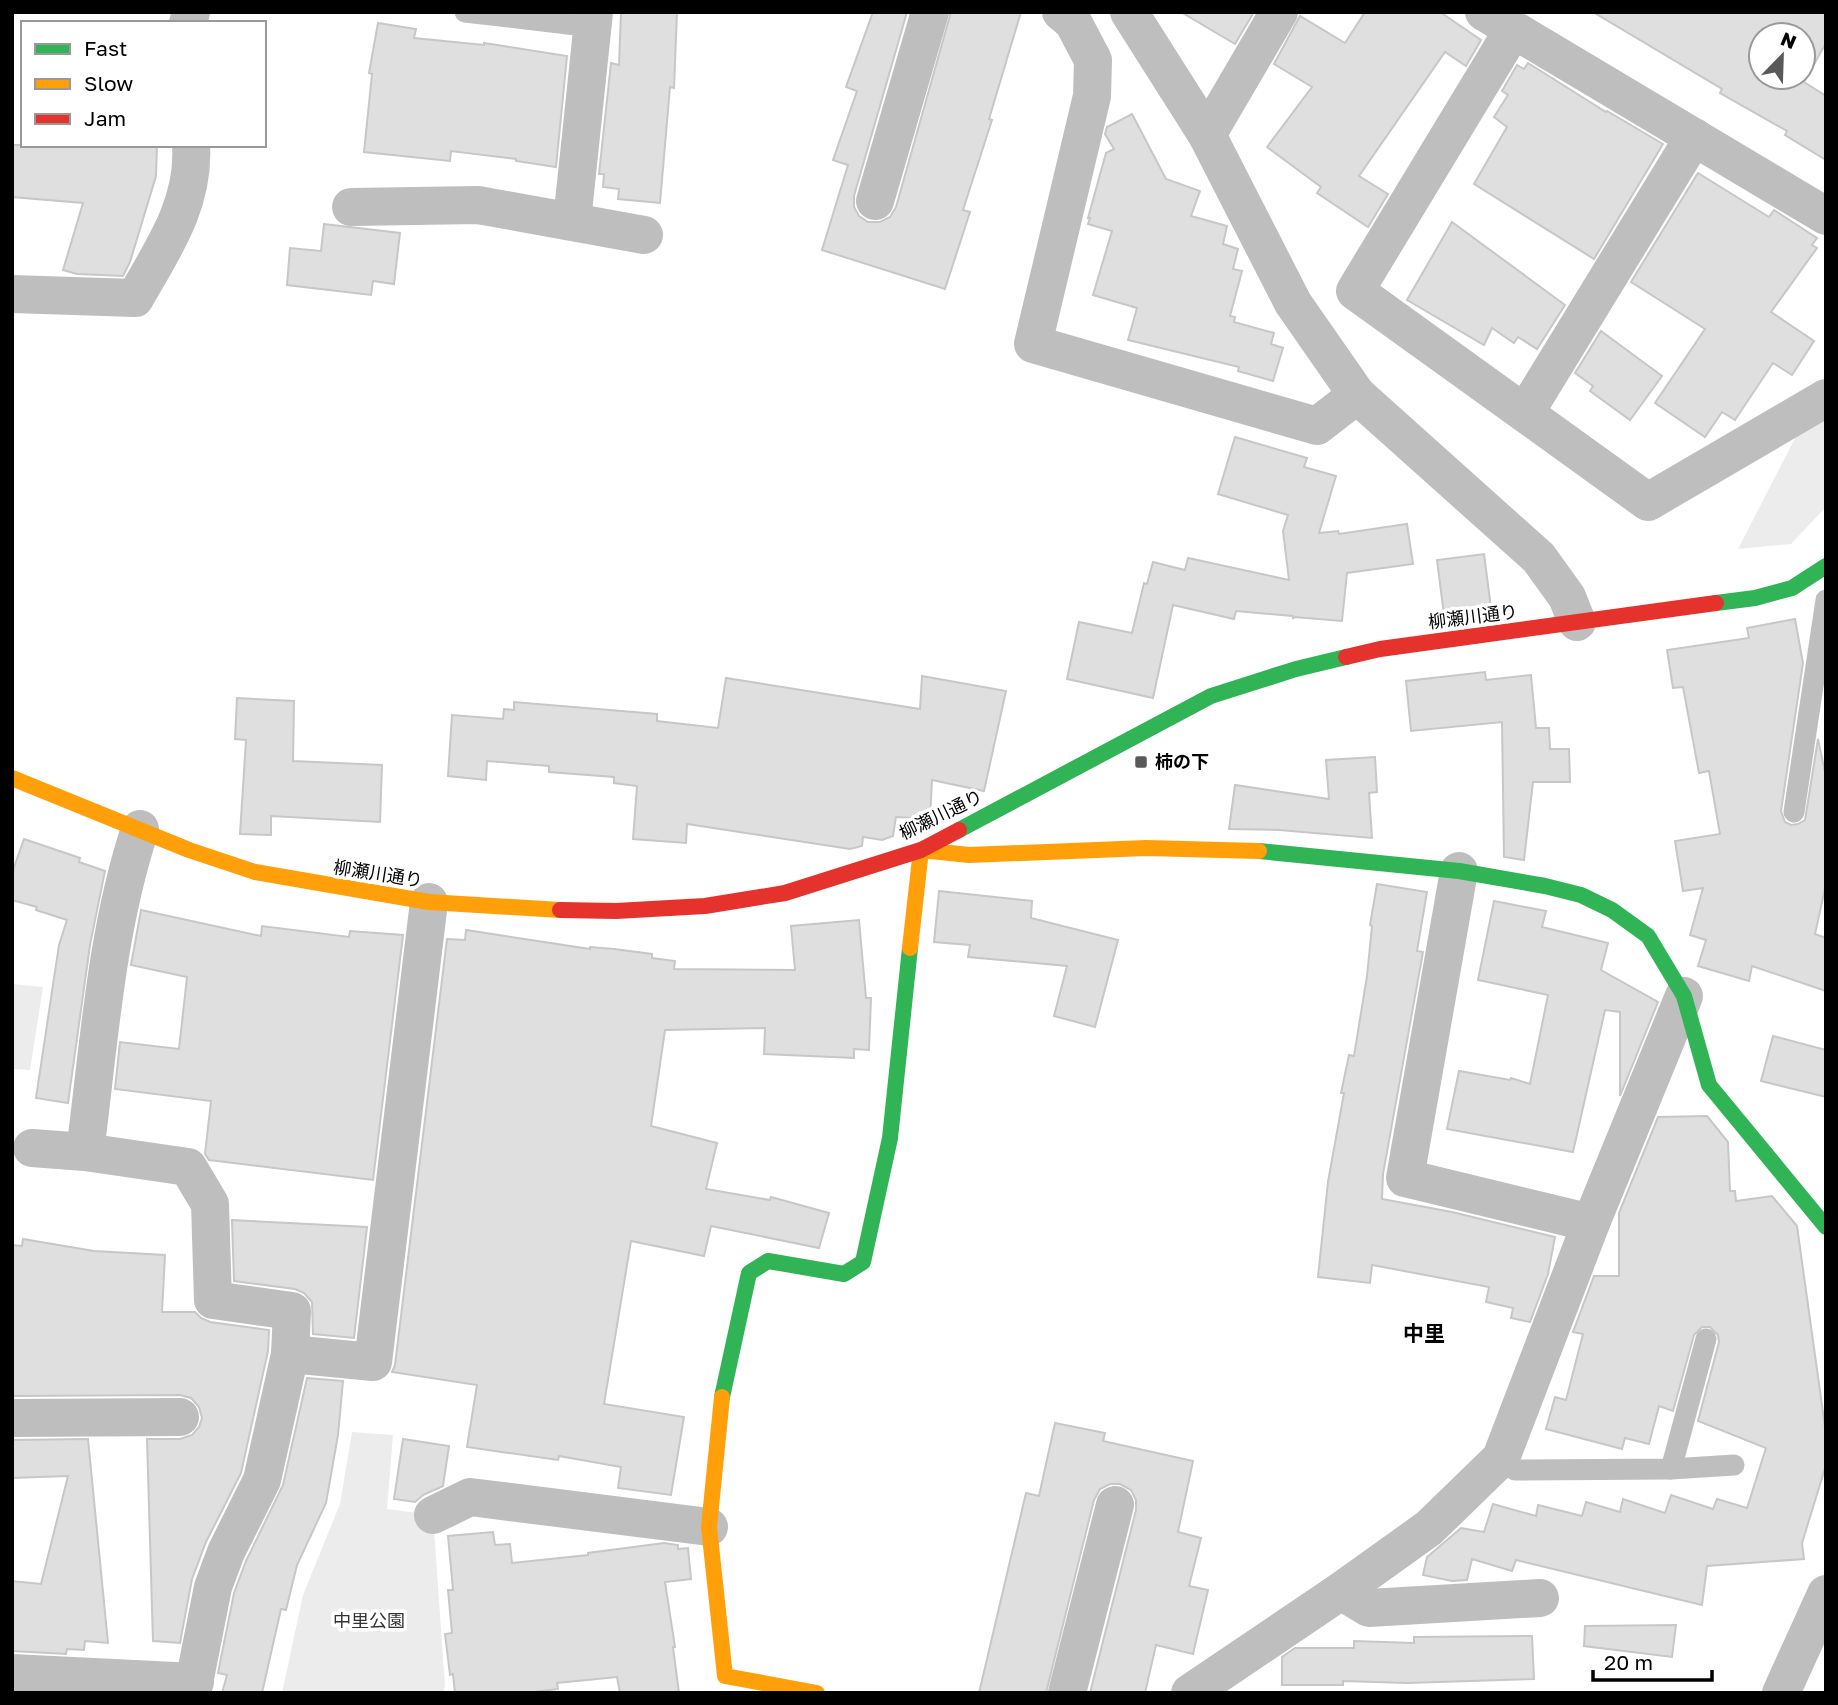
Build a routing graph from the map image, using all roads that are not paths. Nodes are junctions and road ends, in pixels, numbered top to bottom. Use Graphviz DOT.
graph roads {
  1 [pos="465,12"];
  2 [pos="930,12"];
  3 [pos="1061,12"];
  4 [pos="1129,12"];
  5 [pos="1279,12"];
  6 [pos="594,19"];
  7 [pos="1499,21"];
  8 [pos="1207,135"];
  9 [pos="1694,137"];
  10 [pos="191,147"];
  11 [pos="875,201"];
  12 [pos="351,207"];
  13 [pos="1826,216"];
  14 [pos="572,221"];
  15 [pos="644,235"];
  16 [pos="12,294"];
  17 [pos="1357,395"];
  18 [pos="1826,398"];
  19 [pos="1525,413"];
  20 [pos="1825,574"];
  21 [pos="1826,600"];
  22 [pos="1577,622"];
  23 [pos="12,778"];
  24 [pos="1794,812"];
  25 [pos="140,829"];
  26 [pos="921,850"];
  27 [pos="1459,871"];
  28 [pos="429,902"];
  29 [pos="1684,996"];
  30 [pos="32,1147"];
  31 [pos="85,1152"];
  32 [pos="1591,1223"];
  33 [pos="1826,1227"];
  34 [pos="1706,1339"];
  35 [pos="290,1354"];
  36 [pos="12,1418"];
  37 [pos="180,1418"];
  38 [pos="1501,1458"];
  39 [pos="1734,1465"];
  40 [pos="1671,1469"];
  41 [pos="1115,1505"];
  42 [pos="433,1515"];
  43 [pos="709,1527"];
  44 [pos="1341,1591"];
  45 [pos="1826,1594"];
  46 [pos="1540,1598"];
  47 [pos="1817,1638"];
  48 [pos="12,1672"];
  49 [pos="726,1684"];
  50 [pos="194,1688"];
  51 [pos="817,1693"];
  52 [pos="1067,1693"];
  53 [pos="1190,1693"];
  54 [pos="1781,1693"];
  1 -- 6 [label="lane"];
  2 -- 11 [label="street"];
  3 -- 17 [label="street"];
  4 -- 8 [label="street"];
  5 -- 8 [label="street"];
  6 -- 14 [label="street"];
  7 -- 9 [label="street"];
  7 -- 19 [label="street"];
  8 -- 17 [label="street"];
  9 -- 13 [label="street"];
  9 -- 19 [label="street"];
  10 -- 16 [label="street"];
  12 -- 14 [label="street"];
  14 -- 15 [label="street"];
  17 -- 22 [label="street"];
  18 -- 19 [label="street"];
  20 -- 22 [label="street, 柳瀬川通り"];
  21 -- 24 [label="lane"];
  22 -- 26 [label="street, 柳瀬川通り"];
  23 -- 25 [label="street, 柳瀬川通り"];
  25 -- 28 [label="street, 柳瀬川通り"];
  25 -- 31 [label="street"];
  26 -- 27 [label="street"];
  26 -- 28 [label="street, 柳瀬川通り"];
  26 -- 43 [label="street"];
  27 -- 29 [label="street"];
  27 -- 32 [label="street"];
  28 -- 35 [label="street"];
  29 -- 32 [label="street"];
  29 -- 33 [label="street"];
  30 -- 31 [label="street"];
  31 -- 35 [label="street"];
  32 -- 38 [label="street"];
  34 -- 40 [label="lane"];
  35 -- 50 [label="street"];
  36 -- 37 [label="street"];
  38 -- 40 [label="lane"];
  38 -- 44 [label="street"];
  39 -- 40 [label="lane"];
  41 -- 52 [label="street"];
  42 -- 43 [label="street"];
  43 -- 49 [label="street"];
  44 -- 46 [label="street"];
  44 -- 53 [label="street"];
  45 -- 47 [label="street"];
  47 -- 54 [label="street"];
  48 -- 50 [label="street"];
  49 -- 51 [label="street"];
}
